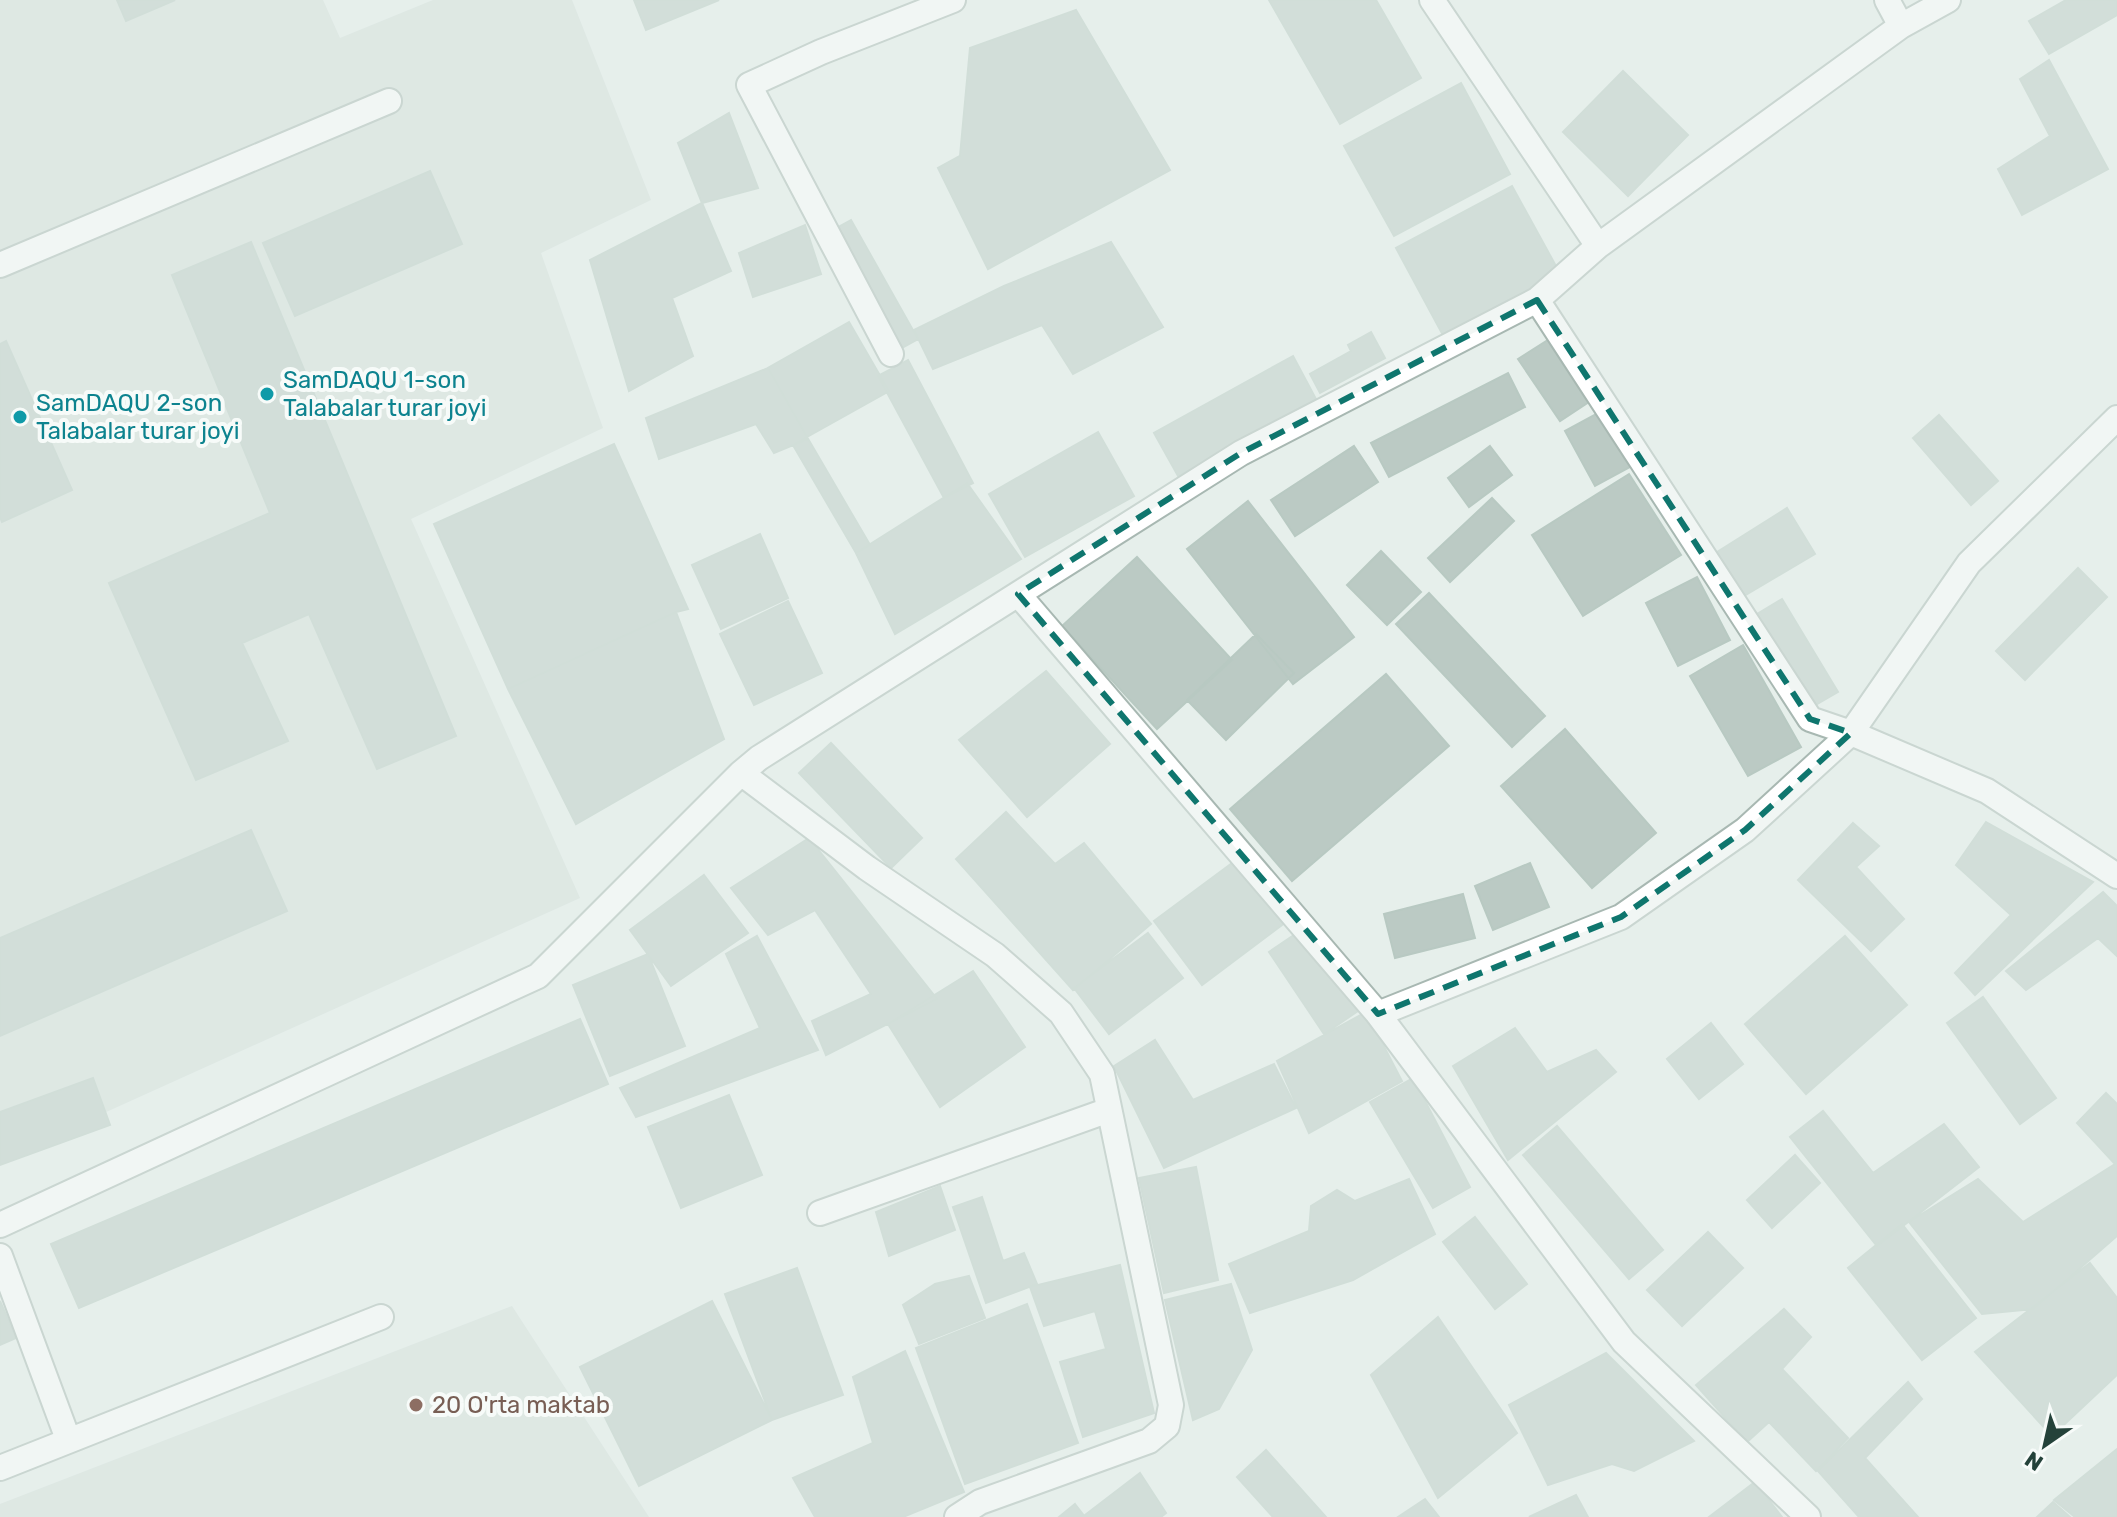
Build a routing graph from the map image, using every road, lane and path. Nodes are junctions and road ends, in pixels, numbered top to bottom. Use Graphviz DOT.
graph roads {
  1 [pos="953,0"];
  2 [pos="1432,0"];
  3 [pos="1887,0"];
  4 [pos="1948,0"];
  5 [pos="1901,26"];
  6 [pos="389,101"];
  7 [pos="1598,246"];
  8 [pos="0,265"];
  9 [pos="1537,300"];
  10 [pos="891,354"];
  11 [pos="2115,422"];
  12 [pos="1018,594"];
  13 [pos="1851,733"];
  14 [pos="741,773"];
  15 [pos="2117,876"];
  16 [pos="1378,1014"];
  17 [pos="1109,1110"];
  18 [pos="820,1213"];
  19 [pos="0,1225"];
  20 [pos="0,1256"];
  21 [pos="381,1317"];
  22 [pos="68,1439"];
  23 [pos="0,1468"];
  24 [pos="957,1517"];
  25 [pos="1808,1517"];
  1 -- 10 [label="street"];
  2 -- 7 [label="street"];
  3 -- 5 [label="street"];
  4 -- 5 [label="street"];
  5 -- 7 [label="street"];
  6 -- 8 [label="street"];
  7 -- 9 [label="street"];
  9 -- 12 [label="street"];
  9 -- 13 [label="street"];
  11 -- 13 [label="street"];
  12 -- 14 [label="street"];
  12 -- 16 [label="street"];
  13 -- 15 [label="street"];
  13 -- 16 [label="street"];
  14 -- 17 [label="street"];
  14 -- 19 [label="street"];
  16 -- 25 [label="street"];
  17 -- 18 [label="street"];
  17 -- 24 [label="street"];
  20 -- 22 [label="street"];
  21 -- 22 [label="street"];
  22 -- 23 [label="street"];
}
